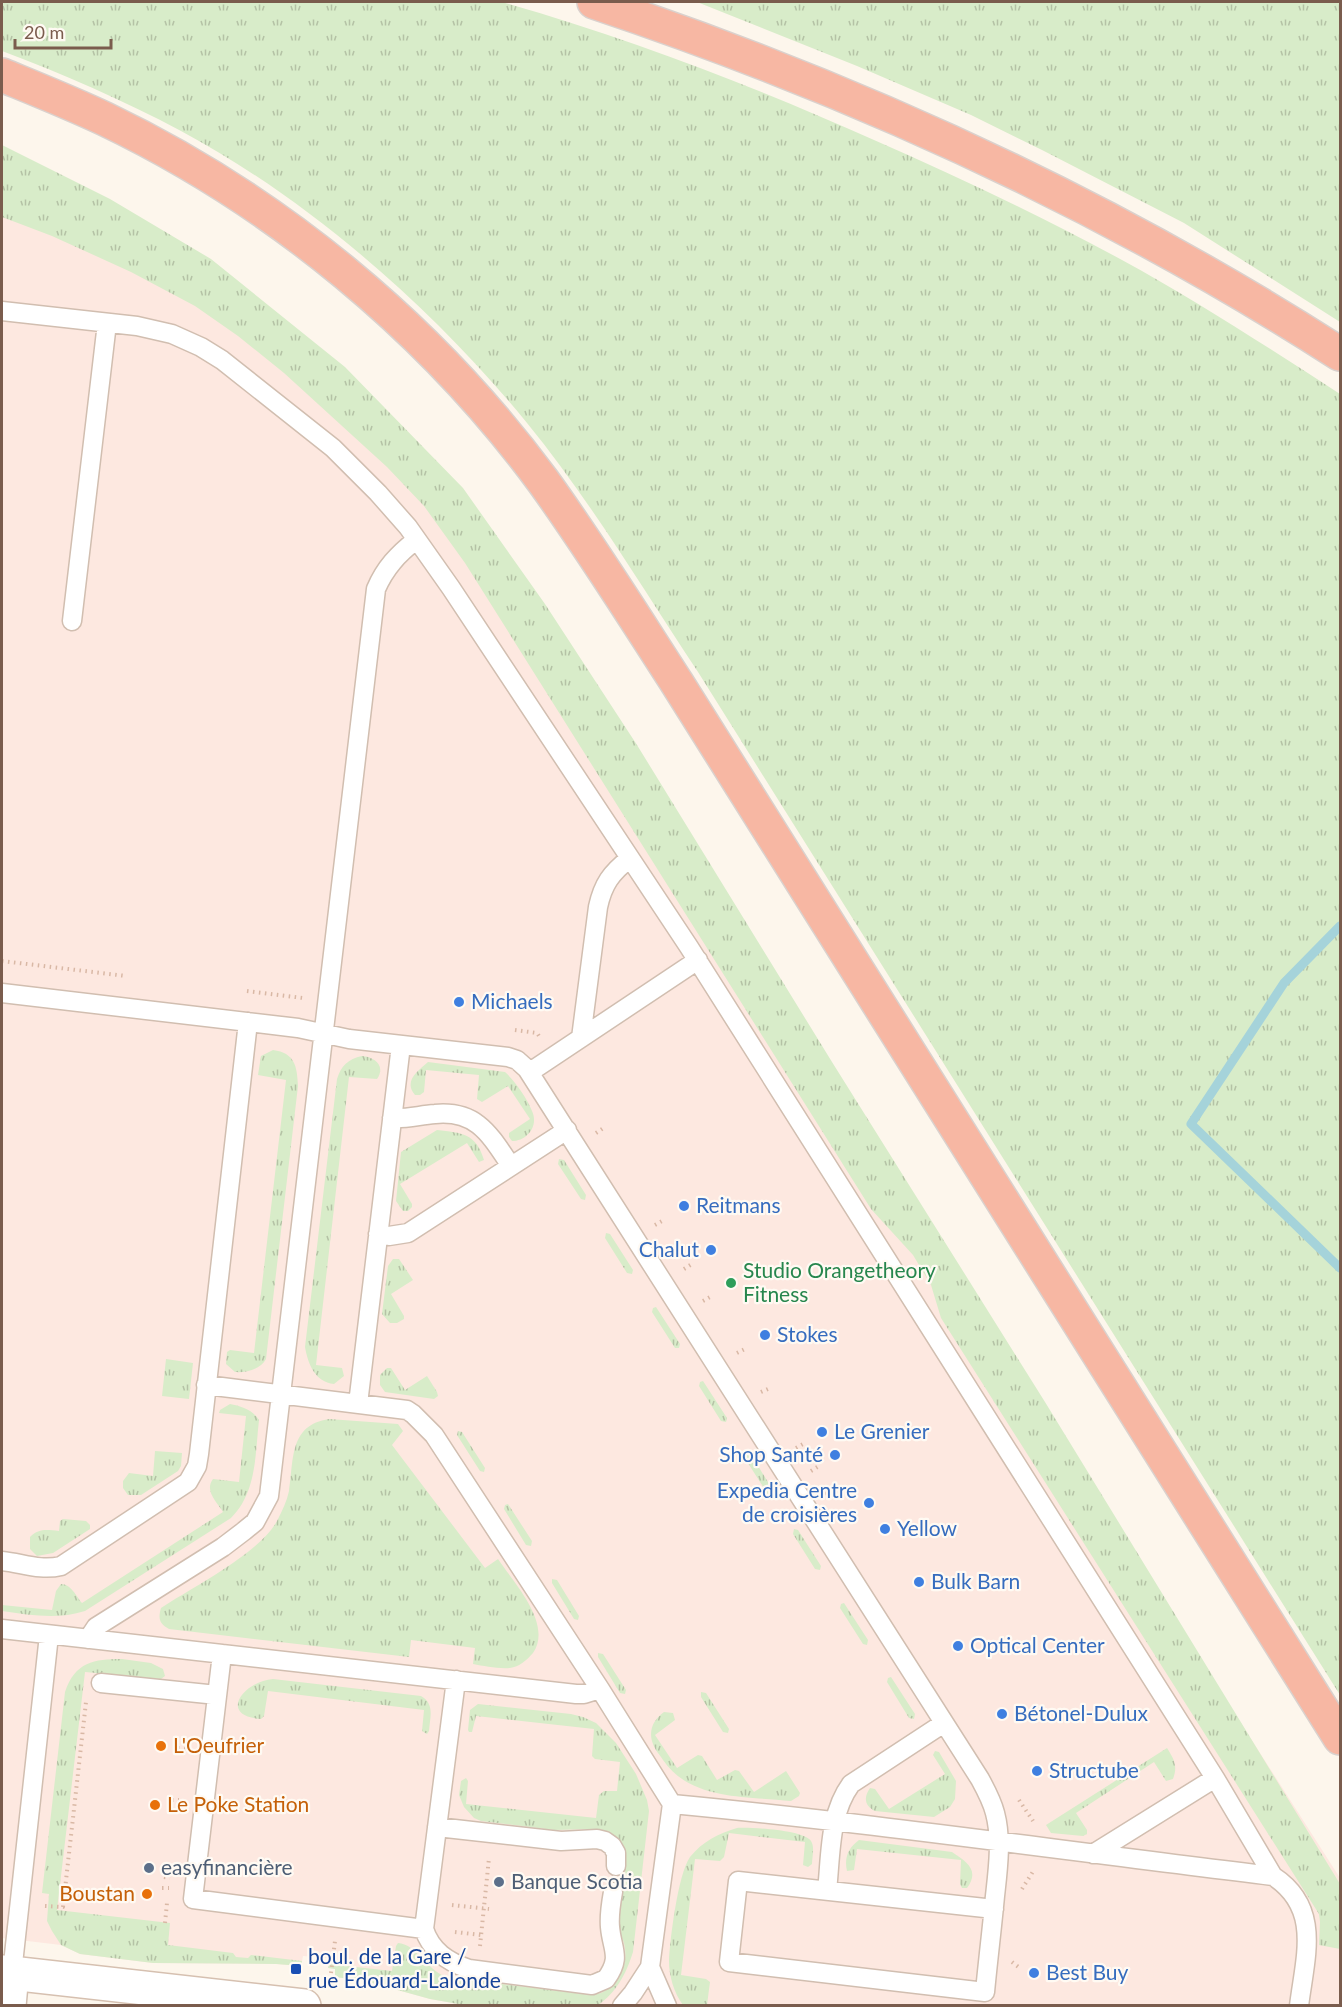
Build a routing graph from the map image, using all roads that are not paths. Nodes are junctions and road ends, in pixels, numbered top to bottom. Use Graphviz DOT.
graph roads {
  1 [pos="594,2"];
  2 [pos="2,75"];
  3 [pos="2,311"];
  4 [pos="107,323"];
  5 [pos="1341,354"];
  6 [pos="417,540"];
  7 [pos="72,621"];
  8 [pos="630,858"];
  9 [pos="698,960"];
  10 [pos="2,993"];
  11 [pos="248,1022"];
  12 [pos="323,1033"];
  13 [pos="581,1038"];
  14 [pos="401,1045"];
  15 [pos="530,1072"];
  16 [pos="392,1119"];
  17 [pos="567,1130"];
  18 [pos="511,1166"];
  19 [pos="378,1234"];
  20 [pos="206,1385"];
  21 [pos="282,1395"];
  22 [pos="358,1404"];
  23 [pos="2,1561"];
  24 [pos="2,1629"];
  25 [pos="49,1635"];
  26 [pos="88,1639"];
  27 [pos="222,1654"];
  28 [pos="456,1680"];
  29 [pos="94,1688"];
  30 [pos="600,1689"];
  31 [pos="217,1695"];
  32 [pos="944,1723"];
  33 [pos="1341,1738"];
  34 [pos="1215,1778"];
  35 [pos="672,1804"];
  36 [pos="834,1822"];
  37 [pos="437,1827"];
  38 [pos="999,1842"];
  39 [pos="1093,1854"];
  40 [pos="616,1866"];
  41 [pos="1273,1876"];
  42 [pos="827,1891"];
  43 [pos="613,1892"];
  44 [pos="994,1910"];
  45 [pos="424,1929"];
  46 [pos="650,1967"];
  47 [pos="7,1973"];
  48 [pos="9,2006"];
  49 [pos="304,2006"];
  50 [pos="622,2006"];
  51 [pos="667,2006"];
  52 [pos="1299,2006"];
  1 -- 5 [label="highway"];
  2 -- 33 [label="highway"];
  3 -- 4 [label="lane"];
  4 -- 6 [label="lane"];
  4 -- 7 [label="lane"];
  6 -- 8 [label="lane"];
  6 -- 12 [label="lane"];
  8 -- 9 [label="lane"];
  8 -- 13 [label="lane"];
  9 -- 13 [label="lane"];
  9 -- 34 [label="lane"];
  10 -- 11 [label="lane"];
  11 -- 12 [label="lane"];
  11 -- 20 [label="lane"];
  12 -- 14 [label="lane"];
  12 -- 21 [label="lane"];
  13 -- 15 [label="lane"];
  14 -- 15 [label="lane"];
  14 -- 16 [label="lane"];
  15 -- 17 [label="lane"];
  16 -- 18 [label="lane"];
  16 -- 19 [label="lane"];
  17 -- 18 [label="lane"];
  17 -- 32 [label="lane"];
  18 -- 19 [label="lane"];
  19 -- 22 [label="lane"];
  20 -- 21 [label="lane"];
  20 -- 23 [label="lane"];
  21 -- 22 [label="lane"];
  21 -- 26 [label="lane"];
  22 -- 30 [label="lane"];
  24 -- 25 [label="lane"];
  25 -- 26 [label="lane"];
  25 -- 47 [label="lane"];
  26 -- 27 [label="lane"];
  27 -- 28 [label="lane"];
  27 -- 31 [label="lane"];
  28 -- 30 [label="lane"];
  28 -- 37 [label="lane"];
  29 -- 31 [label="lane"];
  30 -- 35 [label="lane"];
  31 -- 45 [label="lane"];
  32 -- 36 [label="lane"];
  32 -- 38 [label="lane"];
  34 -- 39 [label="lane"];
  34 -- 41 [label="lane"];
  35 -- 36 [label="lane"];
  35 -- 46 [label="lane"];
  36 -- 38 [label="lane"];
  36 -- 42 [label="lane"];
  37 -- 40 [label="lane"];
  37 -- 45 [label="lane"];
  38 -- 39 [label="lane"];
  38 -- 44 [label="lane"];
  39 -- 41 [label="lane"];
  41 -- 52 [label="lane"];
  42 -- 44 [label="lane"];
  42 -- 44 [label="lane"];
  43 -- 45 [label="lane"];
  46 -- 50 [label="lane"];
  46 -- 51 [label="lane"];
  47 -- 48 [label="main road"];
  47 -- 49 [label="main road"];
}
